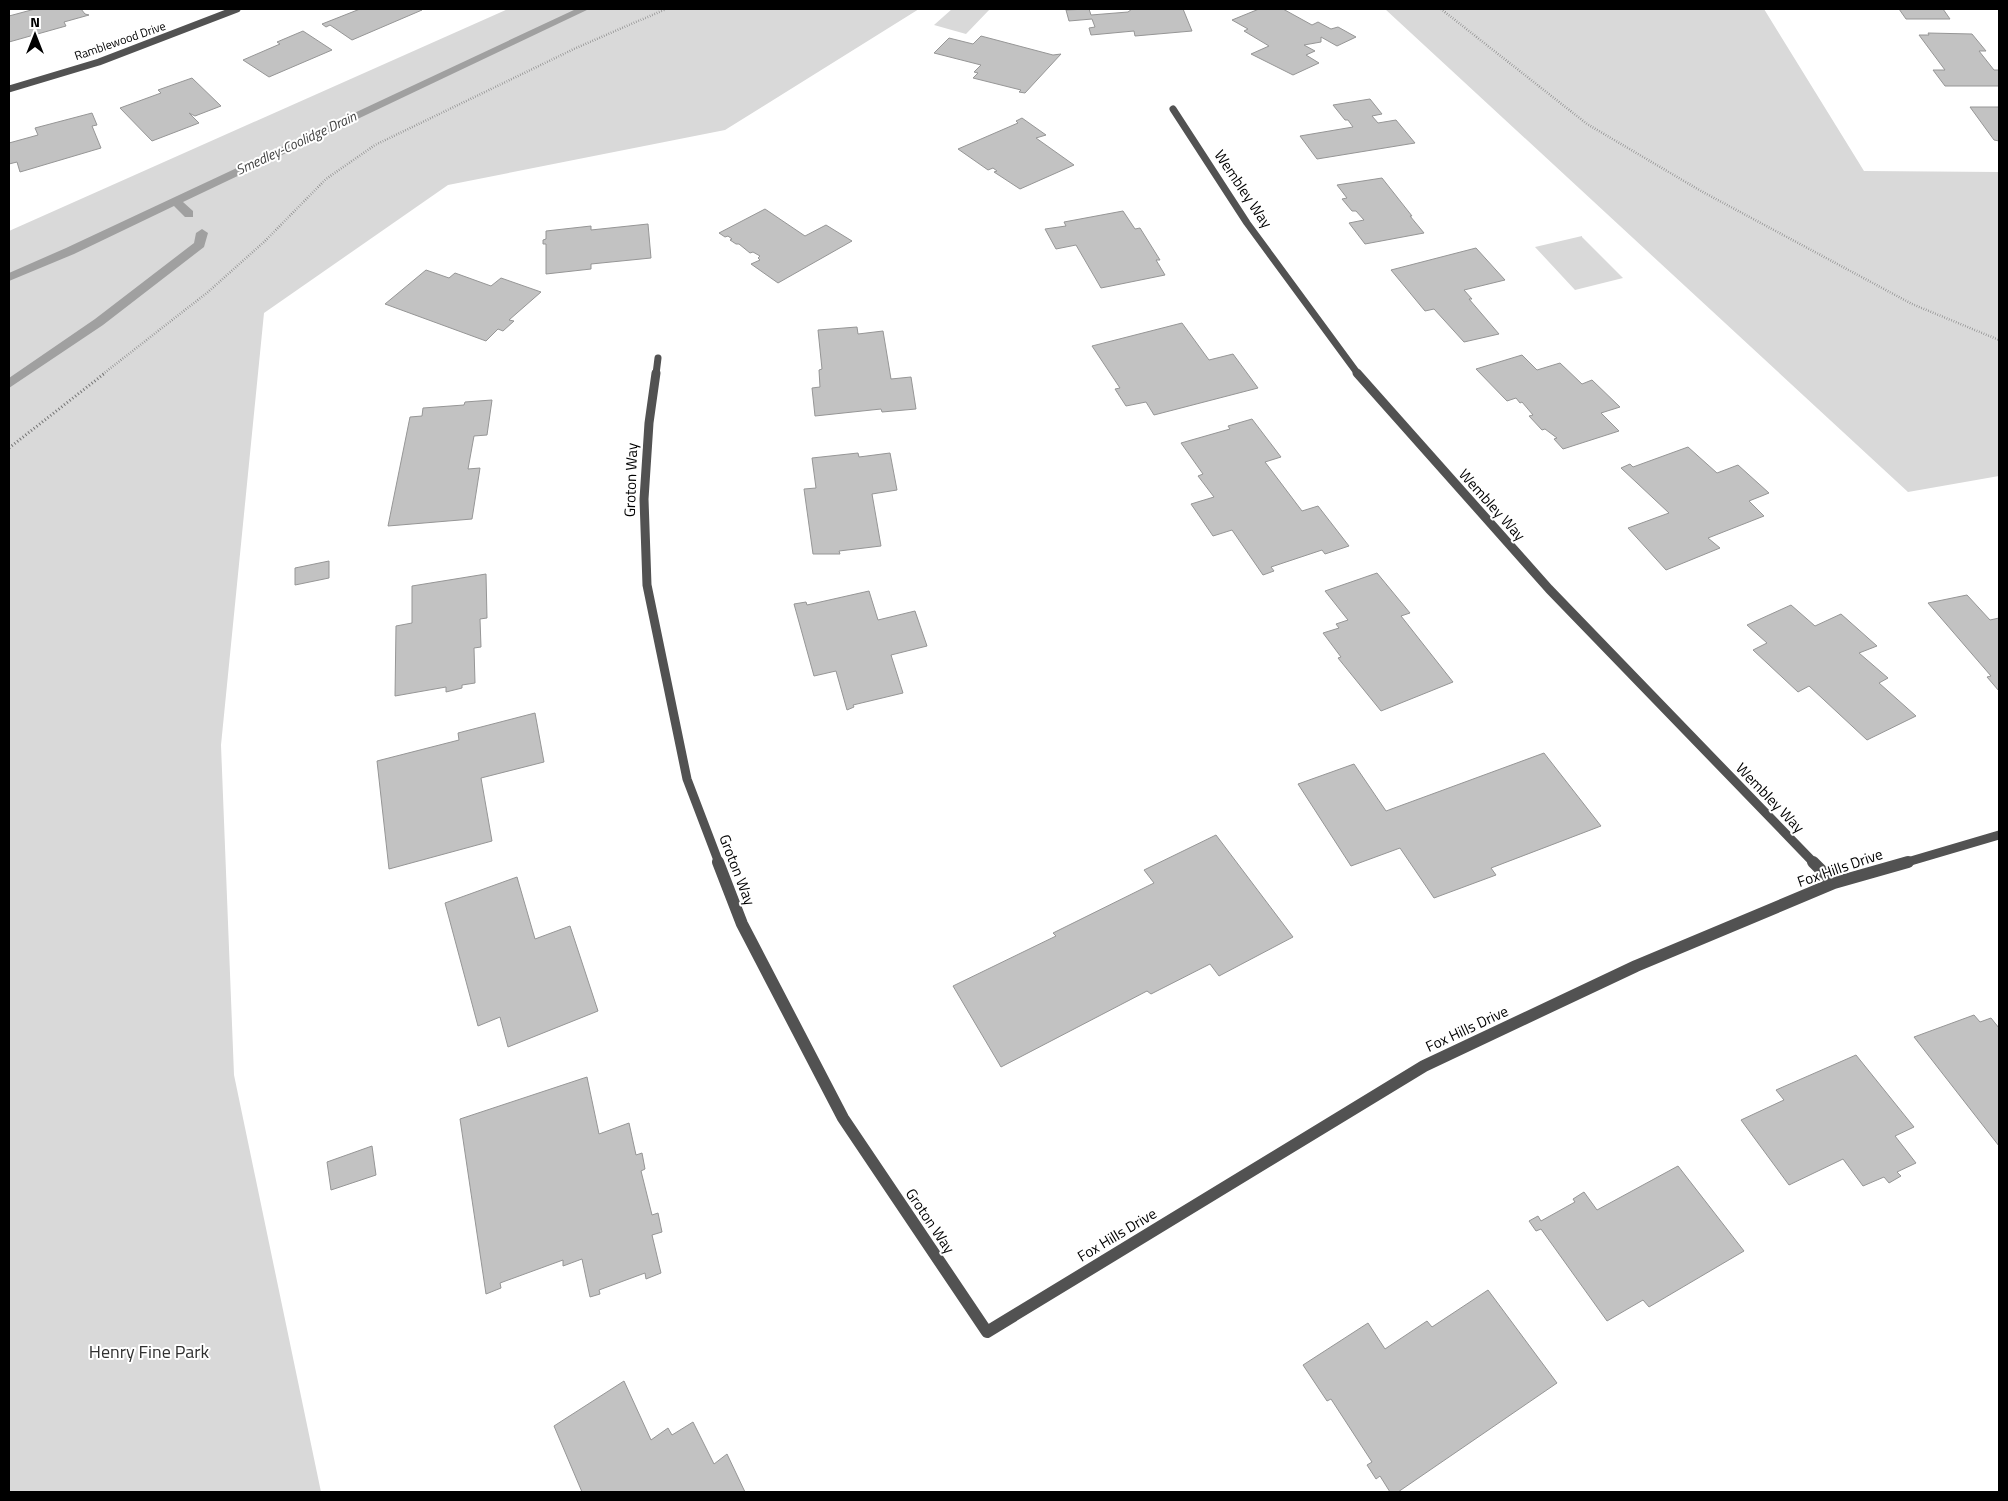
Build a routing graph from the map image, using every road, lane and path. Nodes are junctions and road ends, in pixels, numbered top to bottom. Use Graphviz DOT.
graph roads {
  1 [pos="237,9"];
  2 [pos="666,9"];
  3 [pos="1441,9"];
  4 [pos="9,89"];
  5 [pos="1173,108"];
  6 [pos="1999,340"];
  7 [pos="658,358"];
  8 [pos="9,448"];
  9 [pos="1999,834"];
  10 [pos="1834,883"];
  11 [pos="987,1332"];
  1 -- 4 [label="street, Ramblewood Drive"];
  2 -- 8 [label="path"];
  3 -- 6 [label="path"];
  5 -- 10 [label="street, Wembley Way"];
  7 -- 11 [label="street, Groton Way"];
  9 -- 10 [label="street, Fox Hills Drive"];
  10 -- 11 [label="street, Fox Hills Drive"];
}
